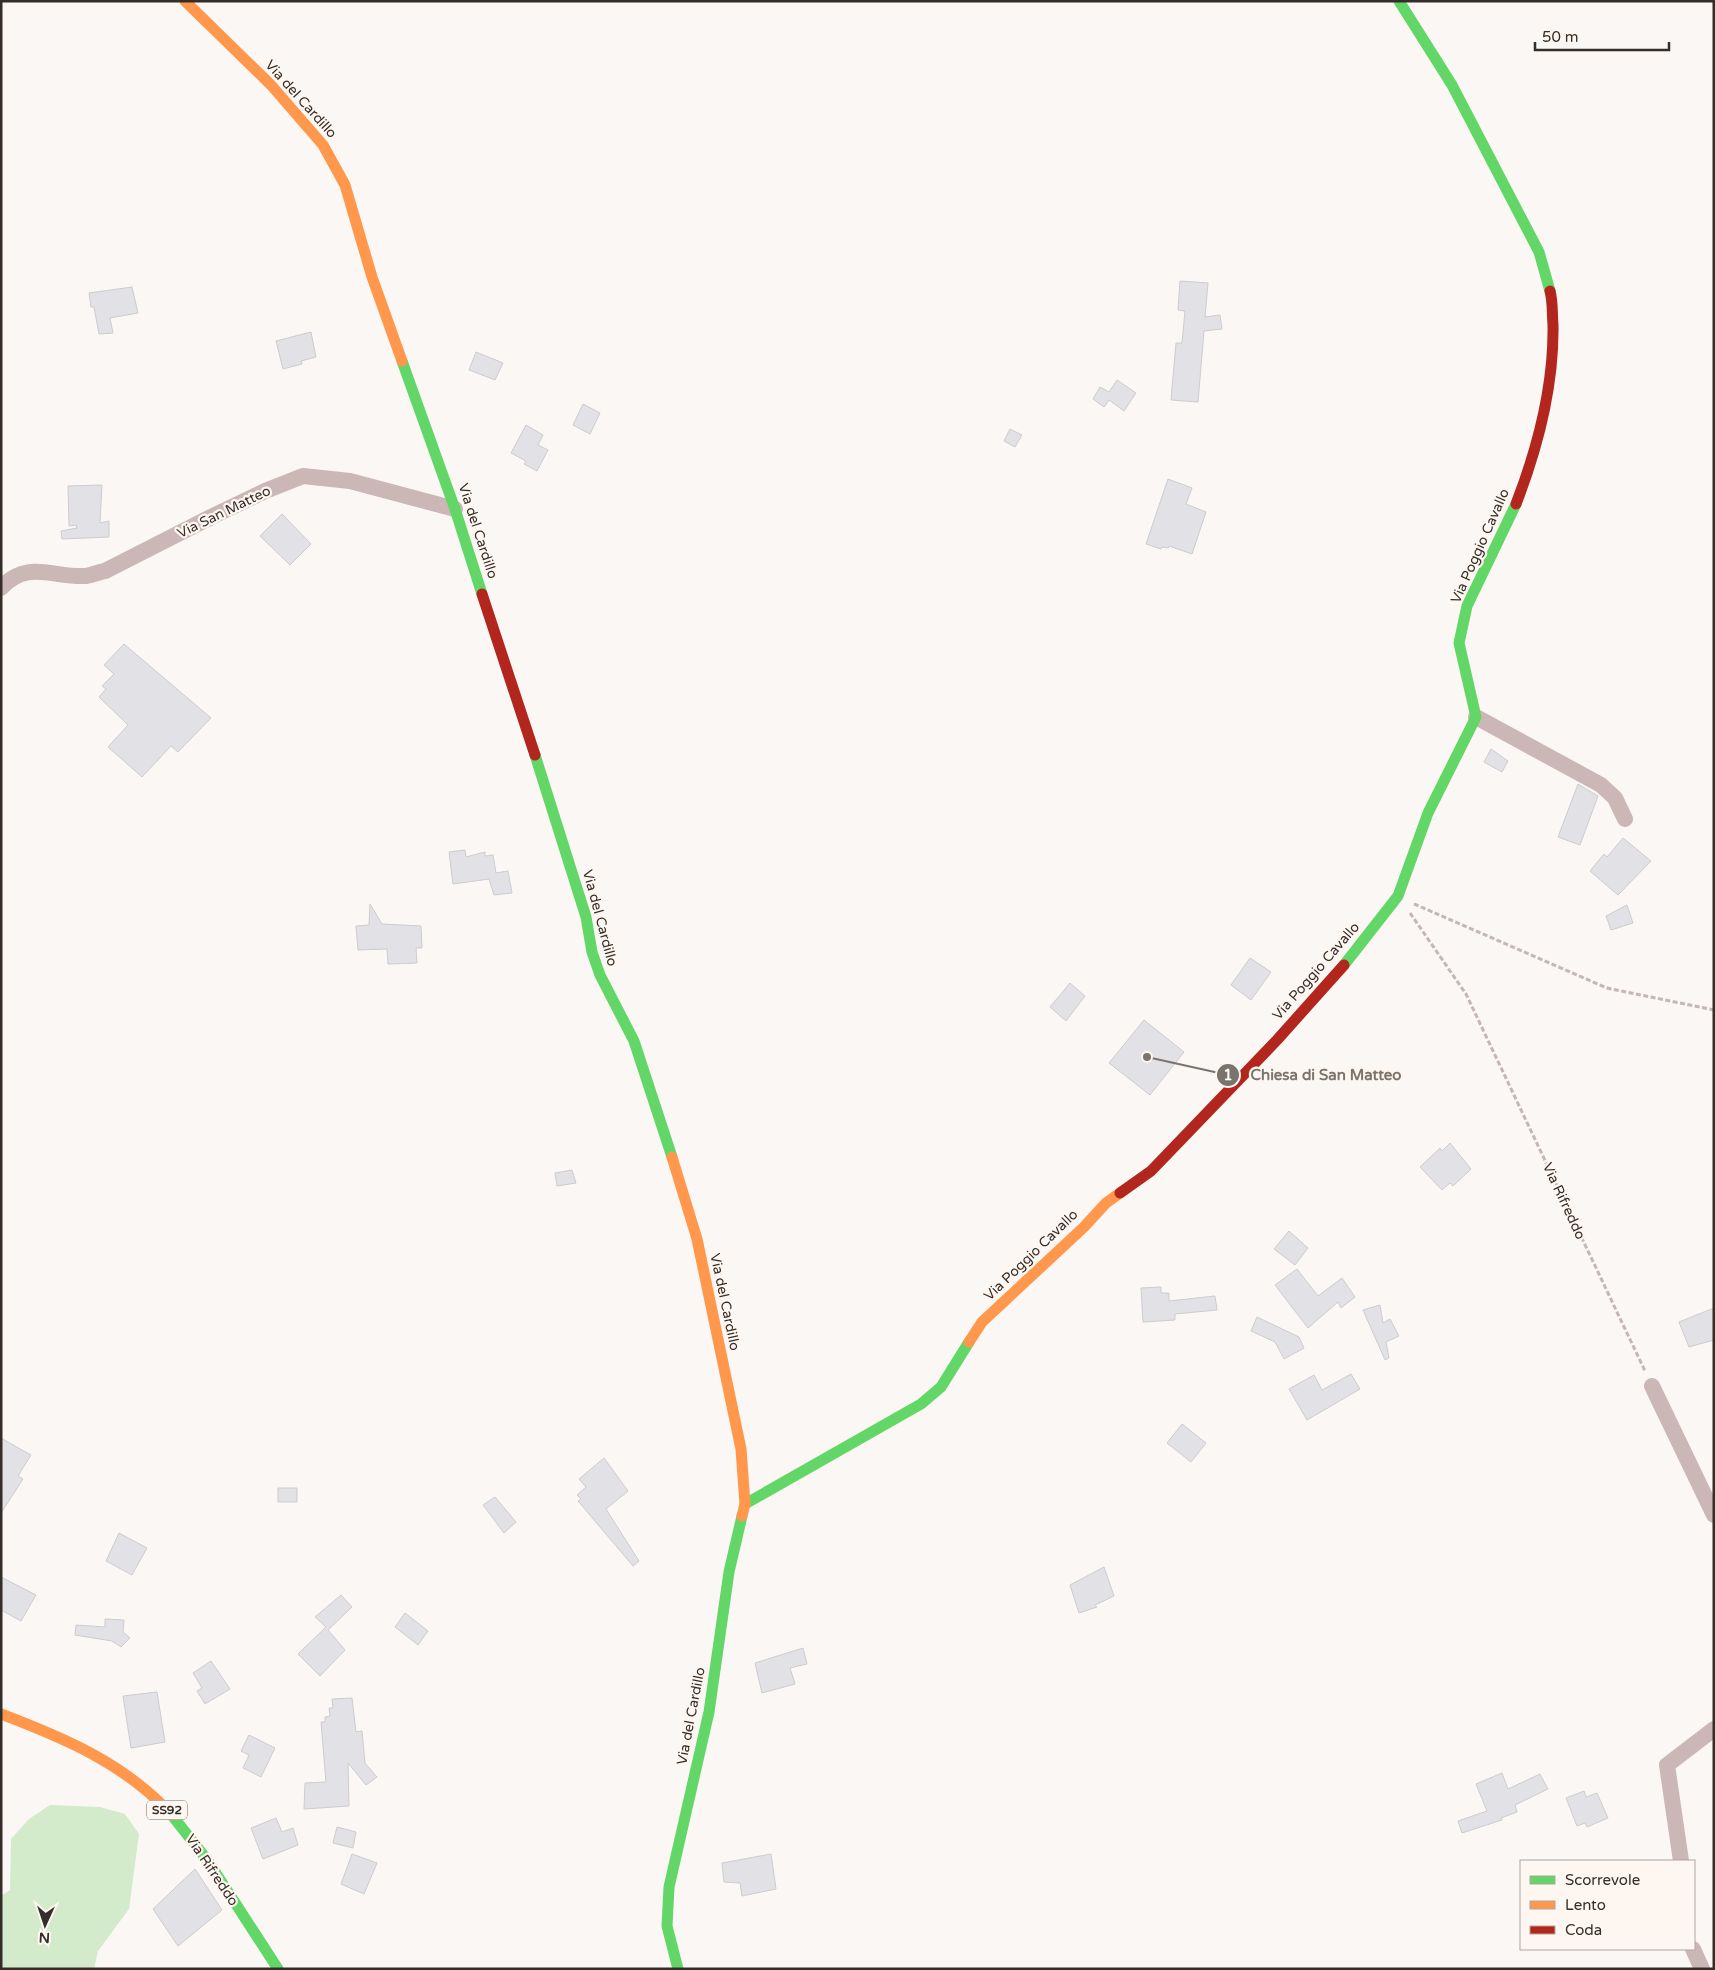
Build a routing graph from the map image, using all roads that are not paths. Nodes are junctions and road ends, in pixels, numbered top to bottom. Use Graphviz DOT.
graph roads {
  1 [pos="184,1"];
  2 [pos="1399,1"];
  3 [pos="456,508"];
  4 [pos="1,588"];
  5 [pos="1476,717"];
  6 [pos="1625,819"];
  7 [pos="1652,1386"];
  8 [pos="745,1504"];
  9 [pos="1714,1515"];
  10 [pos="1,1714"];
  11 [pos="1714,1730"];
  12 [pos="1681,1860"];
  13 [pos="1693,1950"];
  14 [pos="278,1969"];
  15 [pos="678,1969"];
  16 [pos="1702,1969"];
  1 -- 3 [label="street, Via del Cardillo"];
  2 -- 5 [label="street, Via Poggio Cavallo"];
  3 -- 4 [label="street, Via San Matteo"];
  3 -- 8 [label="street, Via del Cardillo"];
  5 -- 6 [label="street"];
  5 -- 8 [label="street, Via Poggio Cavallo"];
  7 -- 9 [label="street"];
  8 -- 15 [label="street, Via del Cardillo"];
  10 -- 14 [label="street, Via Rifreddo / SS92"];
  11 -- 12 [label="street"];
  13 -- 16 [label="street"];
}
